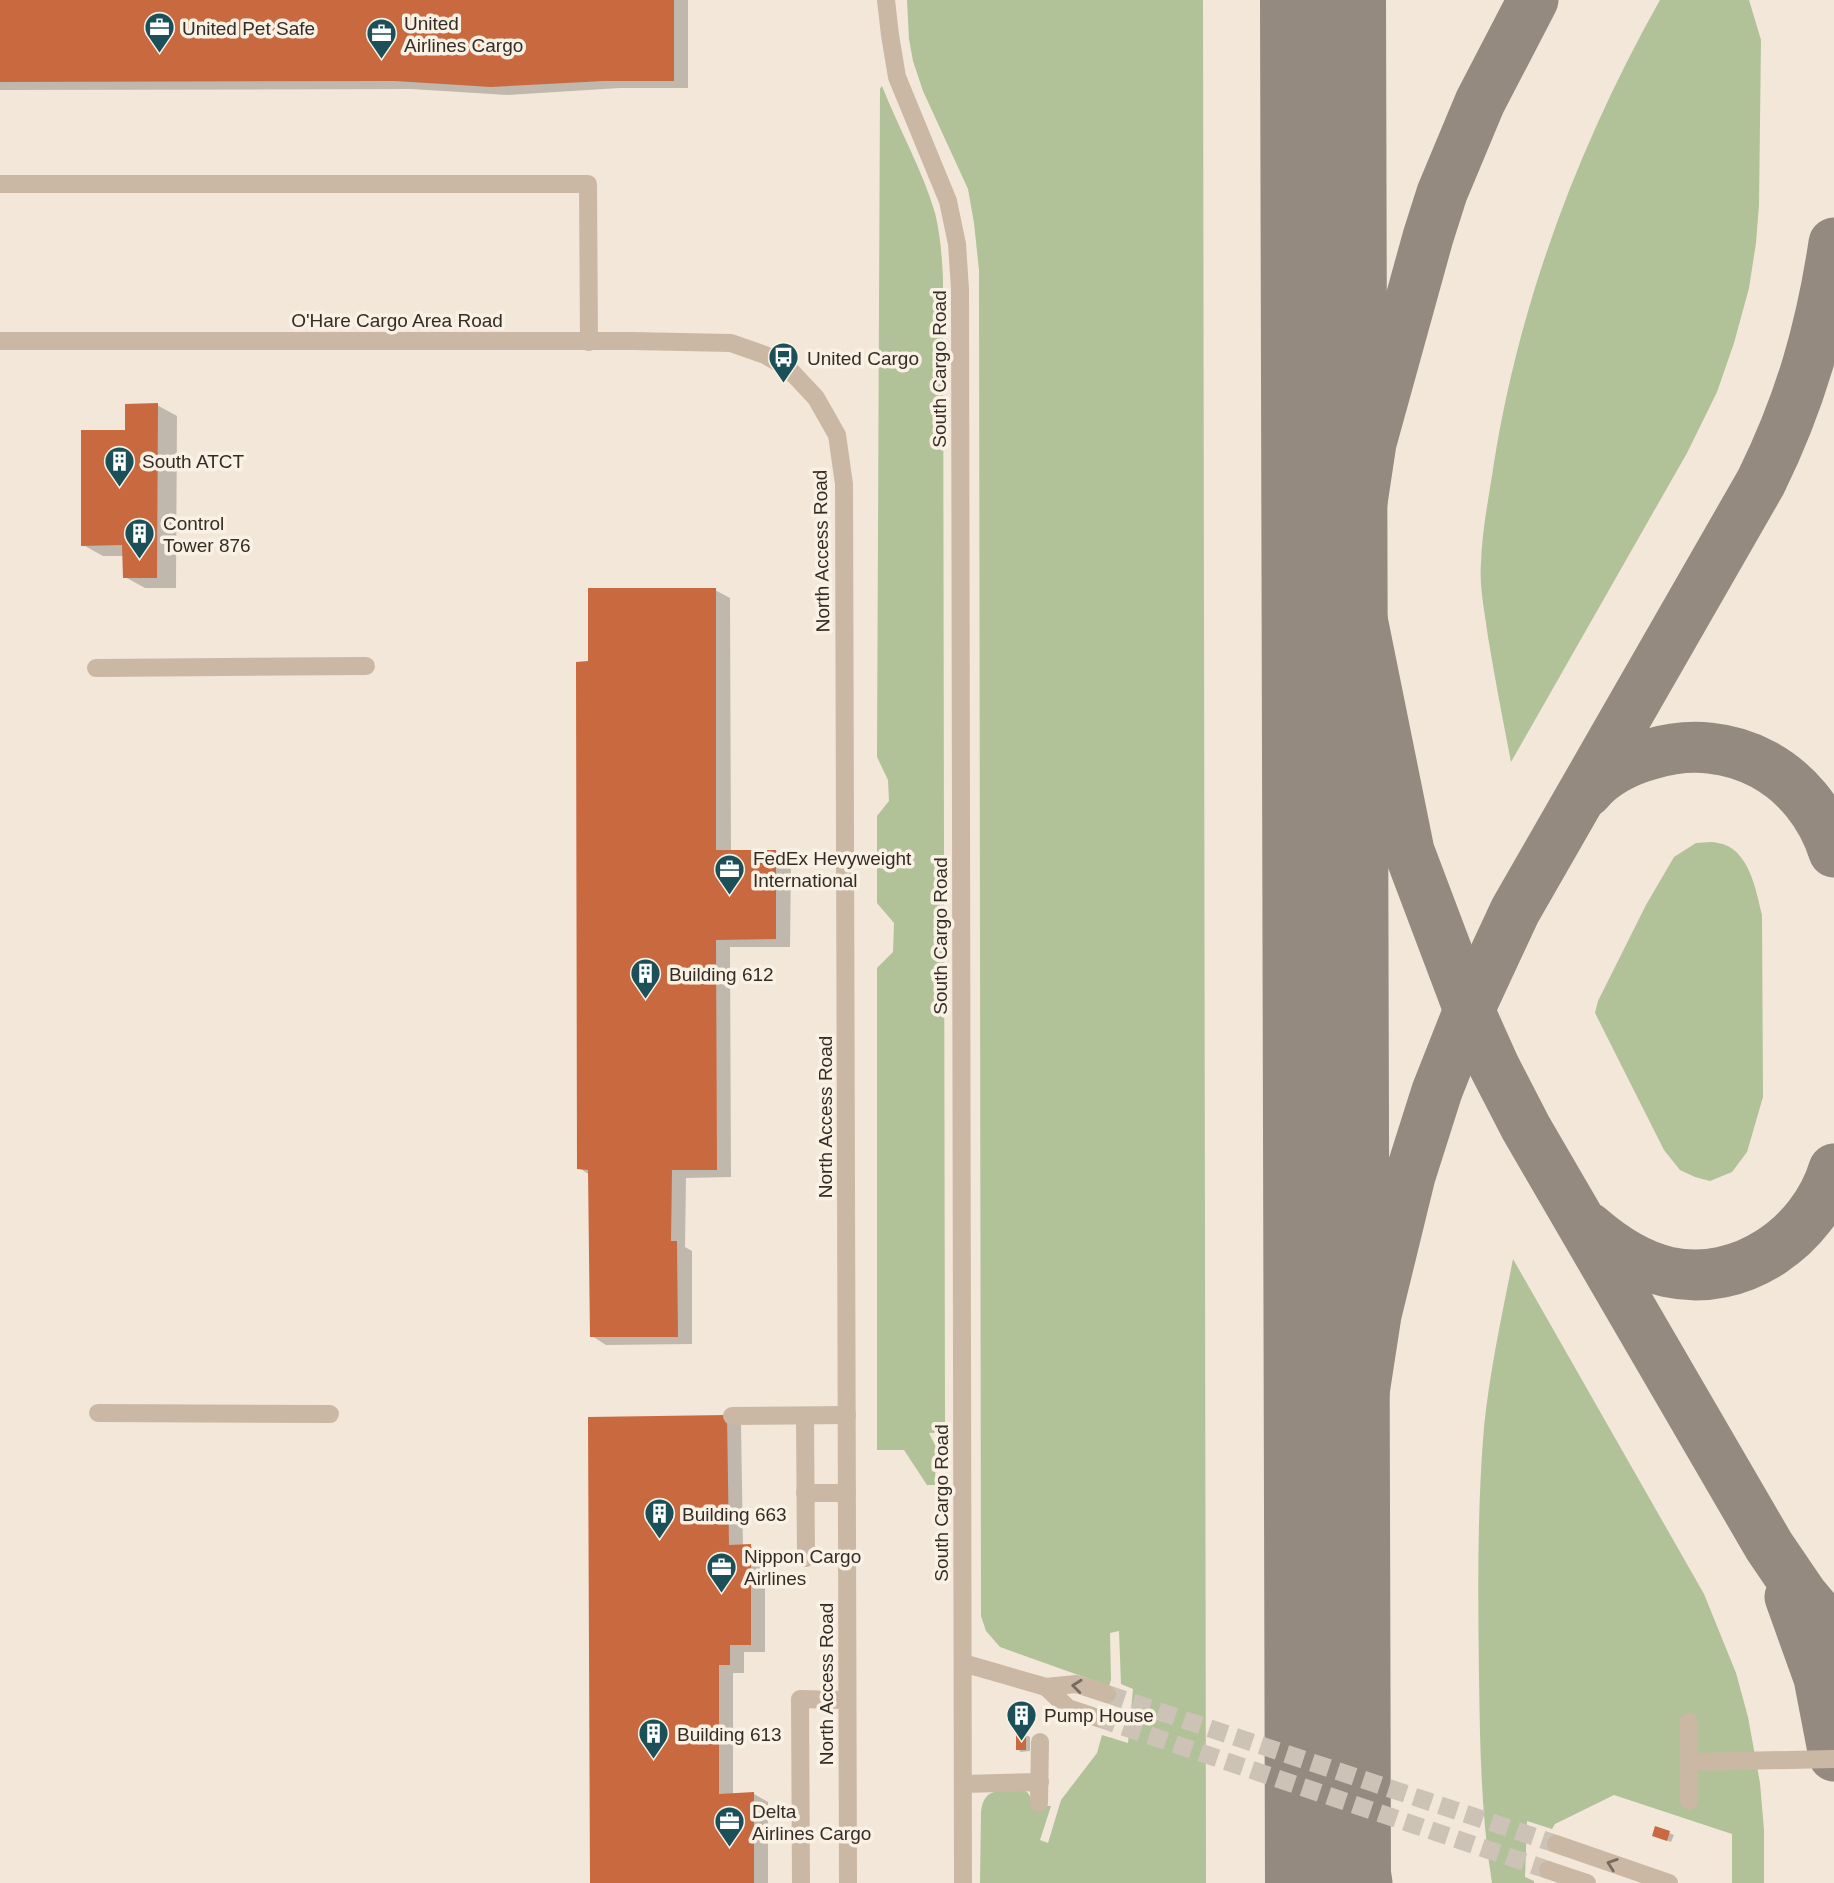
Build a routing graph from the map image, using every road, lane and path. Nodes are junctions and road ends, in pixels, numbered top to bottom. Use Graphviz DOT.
graph roads {
  1 [pos="886,0"];
  2 [pos="0,184"];
  3 [pos="0,341"];
  4 [pos="589,342"];
  5 [pos="788,368"];
  6 [pos="366,666"];
  7 [pos="96,667"];
  8 [pos="98,1413"];
  9 [pos="330,1414"];
  10 [pos="847,1415"];
  11 [pos="732,1416"];
  12 [pos="806,1416"];
  13 [pos="806,1493"];
  14 [pos="847,1493"];
  15 [pos="806,1558"];
  16 [pos="962,1663"];
  17 [pos="1046,1687"];
  18 [pos="1107,1694"];
  19 [pos="847,1700"];
  20 [pos="1098,1718"];
  21 [pos="1689,1722"];
  22 [pos="1040,1742"];
  23 [pos="1834,1759"];
  24 [pos="1689,1762"];
  25 [pos="1040,1782"];
  26 [pos="963,1784"];
  27 [pos="1689,1801"];
  28 [pos="1039,1804"];
  29 [pos="1556,1844"];
  30 [pos="1548,1870"];
  31 [pos="1643,1879"];
  32 [pos="801,1883"];
  33 [pos="848,1883"];
  34 [pos="963,1883"];
  35 [pos="1587,1883"];
  36 [pos="1669,1883"];
  1 -- 16 [label="street, South Cargo Road"];
  2 -- 4 [label="street"];
  3 -- 4 [label="street, O'Hare Cargo Area Road"];
  4 -- 5 [label="street, O'Hare Cargo Area Road"];
  5 -- 10 [label="street, North Access Road"];
  6 -- 7 [label="street"];
  8 -- 9 [label="street"];
  10 -- 12 [label="street"];
  10 -- 14 [label="street, North Access Road"];
  11 -- 12 [label="street"];
  12 -- 13 [label="street"];
  13 -- 14 [label="street"];
  13 -- 15 [label="street"];
  14 -- 19 [label="street, North Access Road"];
  16 -- 17 [label="street"];
  16 -- 26 [label="street, South Cargo Road"];
  18 -- 17 [label="street, one-way"];
  17 -- 20 [label="street"];
  19 -- 32 [label="street"];
  19 -- 33 [label="street, North Access Road"];
  21 -- 24 [label="street"];
  22 -- 25 [label="street"];
  23 -- 24 [label="street"];
  24 -- 27 [label="street"];
  25 -- 26 [label="street"];
  25 -- 28 [label="street"];
  26 -- 34 [label="street, South Cargo Road"];
  31 -- 29 [label="street, one-way"];
  30 -- 35 [label="street"];
  31 -- 36 [label="street"];
}
